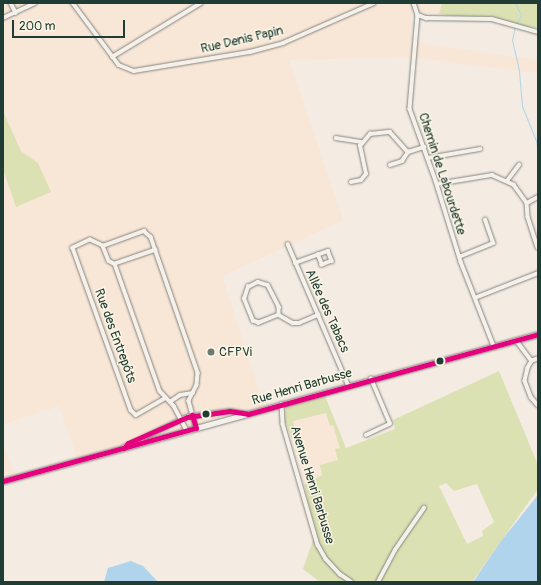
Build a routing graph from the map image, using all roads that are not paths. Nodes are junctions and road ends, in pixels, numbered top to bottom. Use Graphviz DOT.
graph roads {
  1 [pos="10,3"];
  2 [pos="35,3"];
  3 [pos="72,3"];
  4 [pos="201,3"];
  5 [pos="374,3"];
  6 [pos="414,3"];
  7 [pos="16,13"];
  8 [pos="418,15"];
  9 [pos="3,18"];
  10 [pos="538,32"];
  11 [pos="112,57"];
  12 [pos="336,138"];
  13 [pos="362,142"];
  14 [pos="424,147"];
  15 [pos="480,149"];
  16 [pos="408,152"];
  17 [pos="428,158"];
  18 [pos="390,165"];
  19 [pos="519,165"];
  20 [pos="507,181"];
  21 [pos="351,182"];
  22 [pos="437,184"];
  23 [pos="538,197"];
  24 [pos="527,203"];
  25 [pos="485,220"];
  26 [pos="288,244"];
  27 [pos="103,246"];
  28 [pos="538,247"];
  29 [pos="156,250"];
  30 [pos="318,255"];
  31 [pos="459,257"];
  32 [pos="295,263"];
  33 [pos="115,264"];
  34 [pos="538,273"];
  35 [pos="475,298"];
  36 [pos="279,315"];
  37 [pos="318,315"];
  38 [pos="538,334"];
  39 [pos="516,340"];
  40 [pos="494,346"];
  41 [pos="538,359"];
  42 [pos="532,361"];
  43 [pos="371,379"];
  44 [pos="349,386"];
  45 [pos="193,392"];
  46 [pos="165,398"];
  47 [pos="170,402"];
  48 [pos="282,404"];
  49 [pos="538,405"];
  50 [pos="248,414"];
  51 [pos="192,415"];
  52 [pos="181,419"];
  53 [pos="196,428"];
  54 [pos="187,430"];
  55 [pos="366,436"];
  56 [pos="124,448"];
  57 [pos="3,482"];
  58 [pos="424,508"];
  59 [pos="352,582"];
  60 [pos="378,582"];
  1 -- 7 [label="street"];
  2 -- 7 [label="street"];
  3 -- 11 [label="street, Rue Denis Papin"];
  4 -- 11 [label="street"];
  5 -- 11 [label="street, Rue Denis Papin"];
  6 -- 8 [label="street, Chemin de Labourdette"];
  7 -- 9 [label="street"];
  8 -- 10 [label="street"];
  8 -- 14 [label="street, Chemin de Labourdette"];
  12 -- 13 [label="street"];
  13 -- 16 [label="street"];
  13 -- 21 [label="street"];
  14 -- 16 [label="street"];
  14 -- 17 [label="street, Chemin de Labourdette"];
  15 -- 17 [label="street"];
  16 -- 18 [label="street"];
  17 -- 22 [label="street, Chemin de Labourdette"];
  19 -- 20 [label="street"];
  20 -- 22 [label="street"];
  20 -- 24 [label="street"];
  22 -- 31 [label="street, Chemin de Labourdette"];
  23 -- 24 [label="street"];
  24 -- 28 [label="street"];
  25 -- 31 [label="street"];
  26 -- 32 [label="street, Allée des Tabacs"];
  27 -- 29 [label="street"];
  27 -- 33 [label="street"];
  27 -- 46 [label="street, Rue des Entrepôts"];
  29 -- 33 [label="street"];
  29 -- 45 [label="street"];
  30 -- 32 [label="street"];
  31 -- 35 [label="street, Chemin de Labourdette"];
  32 -- 37 [label="street, Allée des Tabacs"];
  33 -- 46 [label="street"];
  34 -- 35 [label="street"];
  35 -- 40 [label="street, Chemin de Labourdette"];
  36 -- 36 [label="street"];
  36 -- 37 [label="street"];
  37 -- 44 [label="street, Allée des Tabacs"];
  38 -- 39 [label="main road, Rue Henri Barbusse"];
  39 -- 40 [label="main road, Rue Henri Barbusse"];
  39 -- 42 [label="street"];
  40 -- 43 [label="main road, Rue Henri Barbusse"];
  41 -- 42 [label="street"];
  42 -- 49 [label="street"];
  43 -- 44 [label="main road, Rue Henri Barbusse"];
  43 -- 55 [label="street"];
  44 -- 48 [label="main road, Rue Henri Barbusse"];
  45 -- 47 [label="street"];
  45 -- 51 [label="street"];
  46 -- 47 [label="street"];
  47 -- 52 [label="street"];
  48 -- 50 [label="main road, Rue Henri Barbusse"];
  48 -- 59 [label="street, Avenue Henri Barbusse"];
  50 -- 51 [label="street"];
  50 -- 53 [label="main road, Rue Henri Barbusse"];
  51 -- 52 [label="street"];
  51 -- 53 [label="street"];
  52 -- 54 [label="street"];
  52 -- 56 [label="street"];
  53 -- 54 [label="main road, Rue Henri Barbusse"];
  54 -- 56 [label="main road, Rue Henri Barbusse"];
  56 -- 57 [label="main road, Rue Henri Barbusse"];
  58 -- 60 [label="street"];
}
